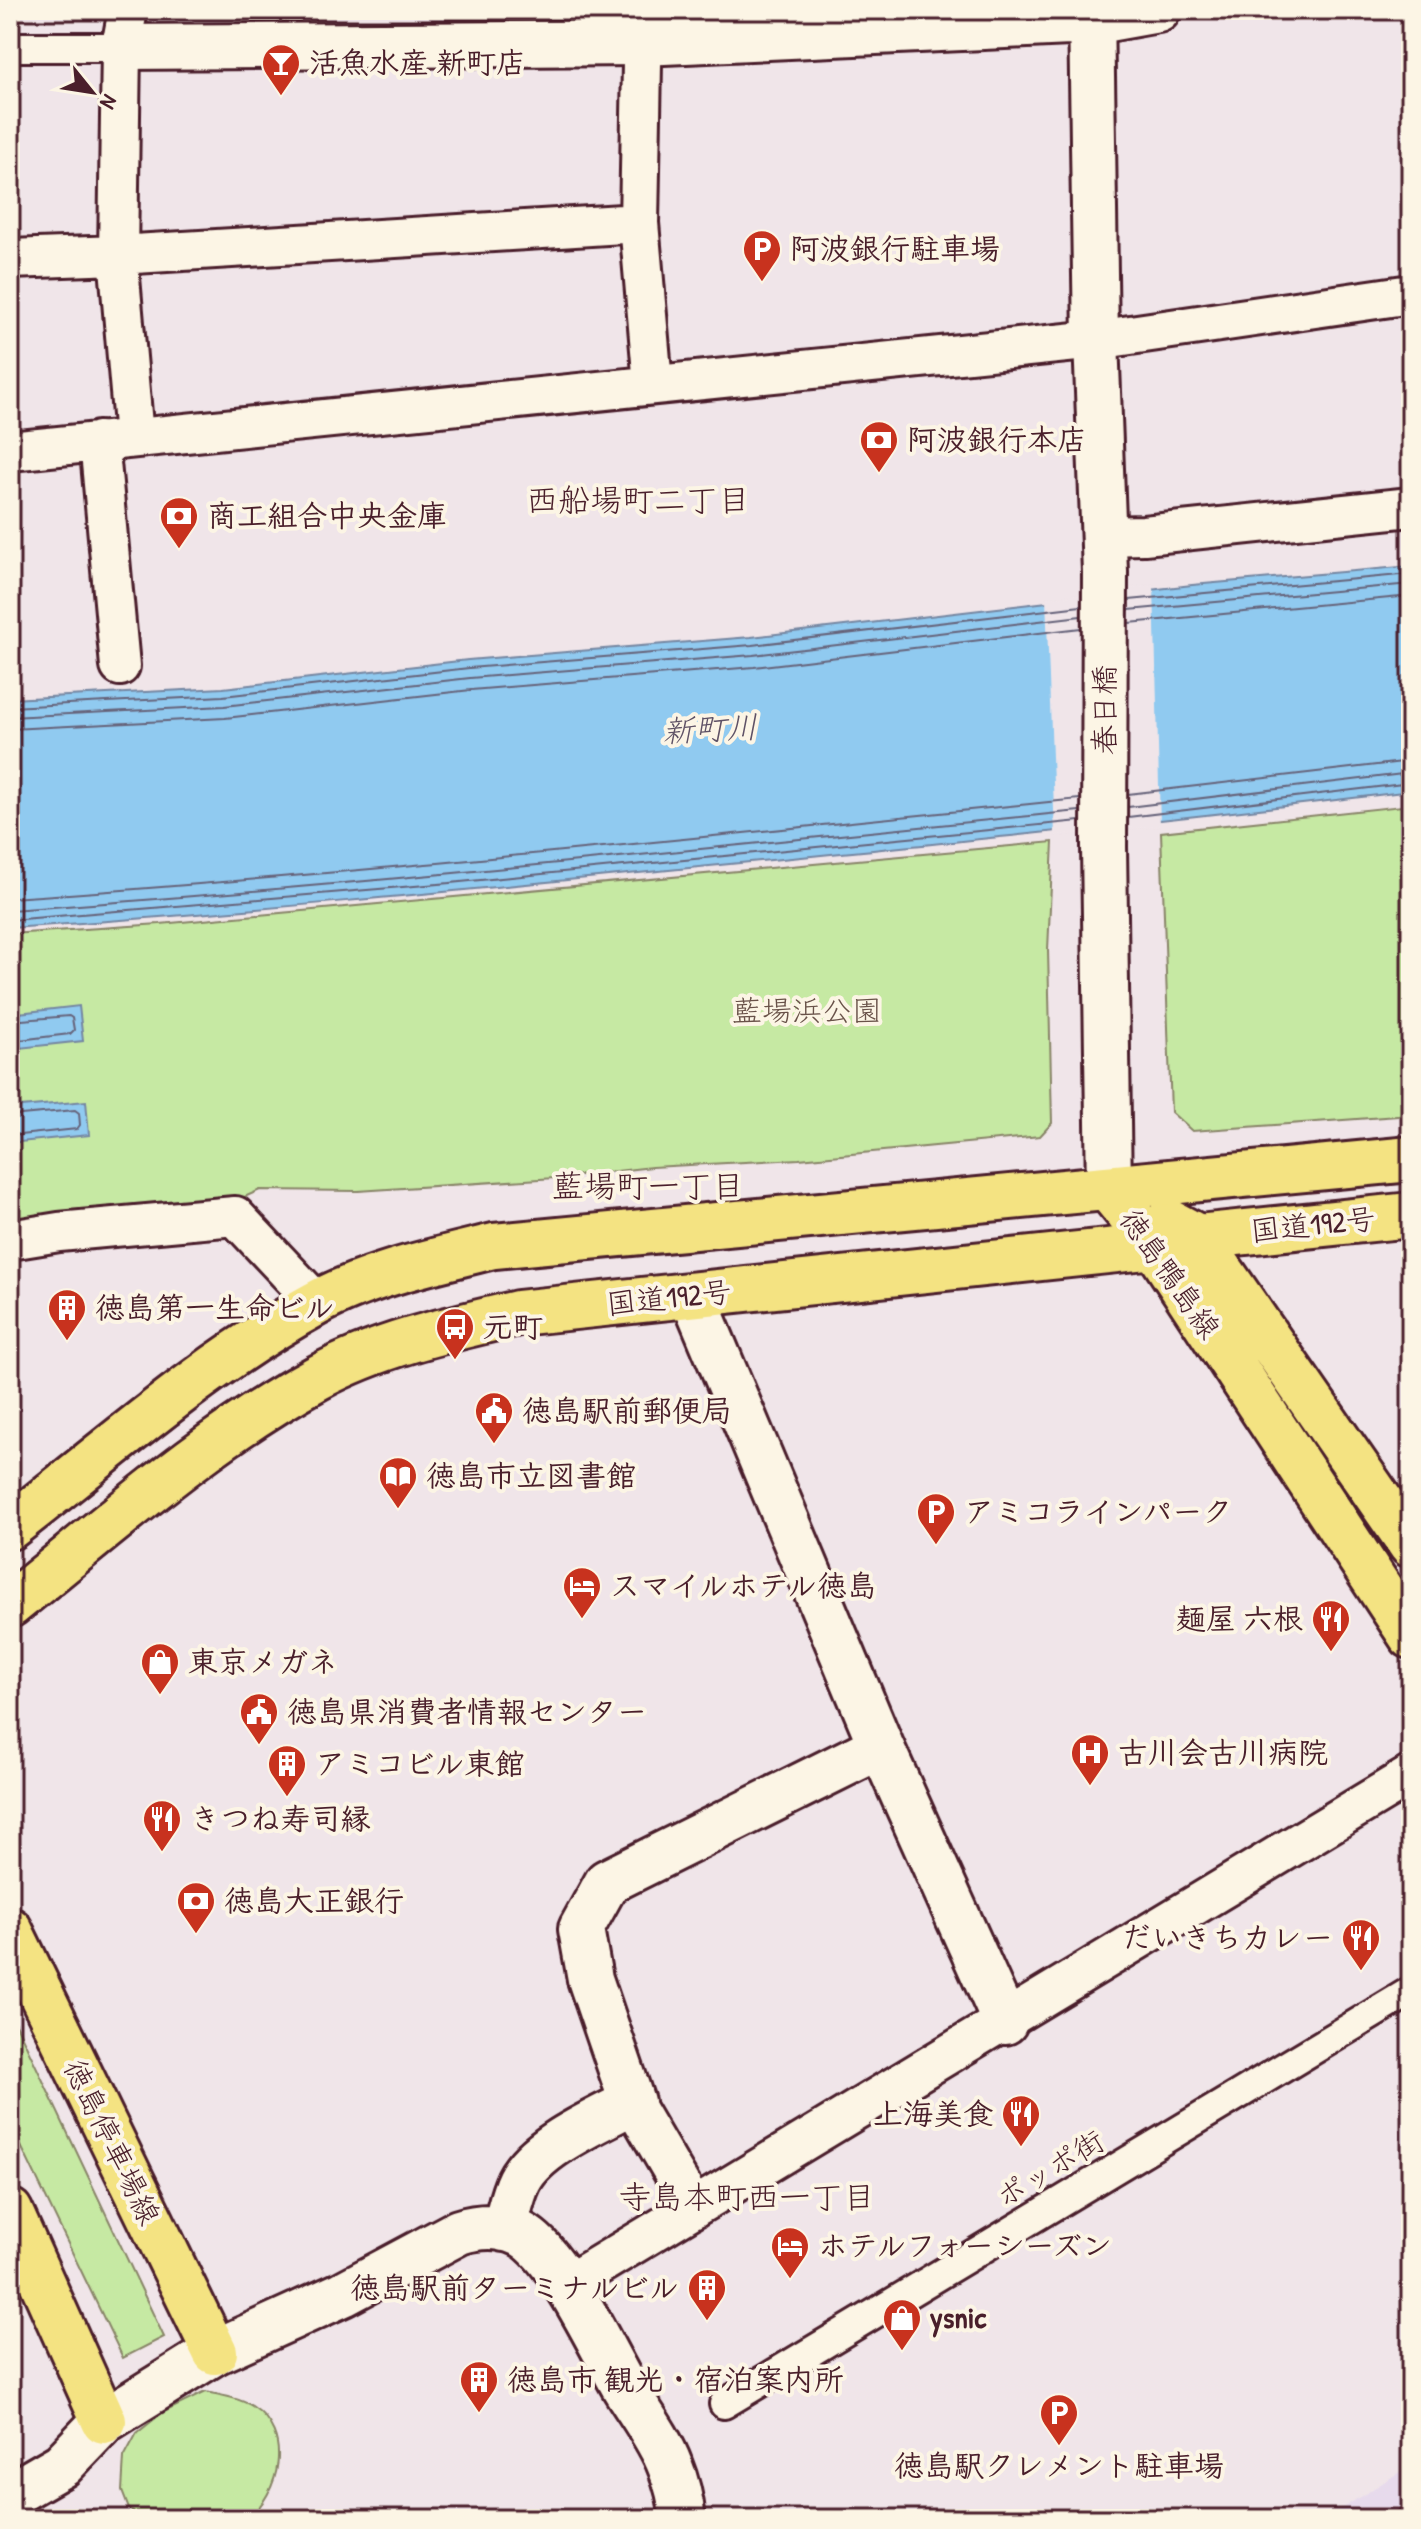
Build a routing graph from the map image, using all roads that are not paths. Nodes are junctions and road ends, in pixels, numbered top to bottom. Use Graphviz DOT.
graph roads {
  1 [pos="1158,10"];
  2 [pos="1091,16"];
  3 [pos="642,26"];
  4 [pos="124,29"];
  5 [pos="10,47"];
  6 [pos="639,223"];
  7 [pos="118,255"];
  8 [pos="10,259"];
  9 [pos="1411,294"];
  10 [pos="1096,340"];
  11 [pos="653,384"];
  12 [pos="116,439"];
  13 [pos="10,451"];
  14 [pos="1411,507"];
  15 [pos="1103,554"];
  16 [pos="120,666"];
  17 [pos="1411,1159"];
  18 [pos="1109,1190"];
  19 [pos="1411,1215"];
  20 [pos="1198,1237"];
  21 [pos="10,1240"];
  22 [pos="1155,1246"];
  23 [pos="693,1296"];
  24 [pos="317,1303"];
  25 [pos="10,1527"];
  26 [pos="1411,1545"];
  27 [pos="10,1605"];
  28 [pos="1411,1636"];
  29 [pos="881,1746"];
  30 [pos="1411,1775"];
  31 [pos="10,1930"];
  32 [pos="1411,1991"];
  33 [pos="1005,2022"];
  34 [pos="632,2102"];
  35 [pos="694,2208"];
  36 [pos="10,2211"];
  37 [pos="504,2229"];
  38 [pos="566,2285"];
  39 [pos="215,2352"];
  40 [pos="724,2404"];
  41 [pos="104,2421"];
  42 [pos="10,2495"];
  43 [pos="683,2519"];
  1 -- 2 [label="street"];
  2 -- 3 [label="street"];
  2 -- 10 [label="street, 春日橋"];
  3 -- 4 [label="street"];
  3 -- 6 [label="street"];
  4 -- 5 [label="street"];
  4 -- 7 [label="street"];
  6 -- 7 [label="street"];
  6 -- 11 [label="street"];
  7 -- 8 [label="street"];
  7 -- 12 [label="street"];
  9 -- 10 [label="street"];
  10 -- 11 [label="street"];
  10 -- 15 [label="street, 春日橋"];
  11 -- 12 [label="street"];
  12 -- 13 [label="street"];
  12 -- 16 [label="street"];
  14 -- 15 [label="street"];
  15 -- 18 [label="street, 春日橋"];
  17 -- 18 [label="main road, 国道192号"];
  18 -- 20 [label="main road, 徳島鴨島線"];
  18 -- 22 [label="main road, 徳島鴨島線"];
  18 -- 24 [label="main road, 国道192号"];
  19 -- 20 [label="main road, 国道192号"];
  20 -- 22 [label="main road, 国道192号"];
  20 -- 26 [label="main road, 徳島鴨島線"];
  21 -- 24 [label="street"];
  22 -- 23 [label="main road, 国道192号"];
  22 -- 28 [label="main road, 徳島鴨島線"];
  23 -- 27 [label="main road, 国道192号"];
  23 -- 29 [label="street"];
  24 -- 25 [label="main road, 国道192号"];
  29 -- 33 [label="street"];
  29 -- 34 [label="street"];
  30 -- 33 [label="street"];
  31 -- 39 [label="main road, 徳島停車場線"];
  32 -- 40 [label="street, ポッポ街"];
  33 -- 35 [label="street"];
  34 -- 35 [label="street"];
  34 -- 37 [label="street"];
  35 -- 38 [label="street"];
  36 -- 41 [label="main road"];
  37 -- 38 [label="street"];
  37 -- 39 [label="street"];
  38 -- 43 [label="street"];
  39 -- 41 [label="street"];
  41 -- 42 [label="street"];
}
